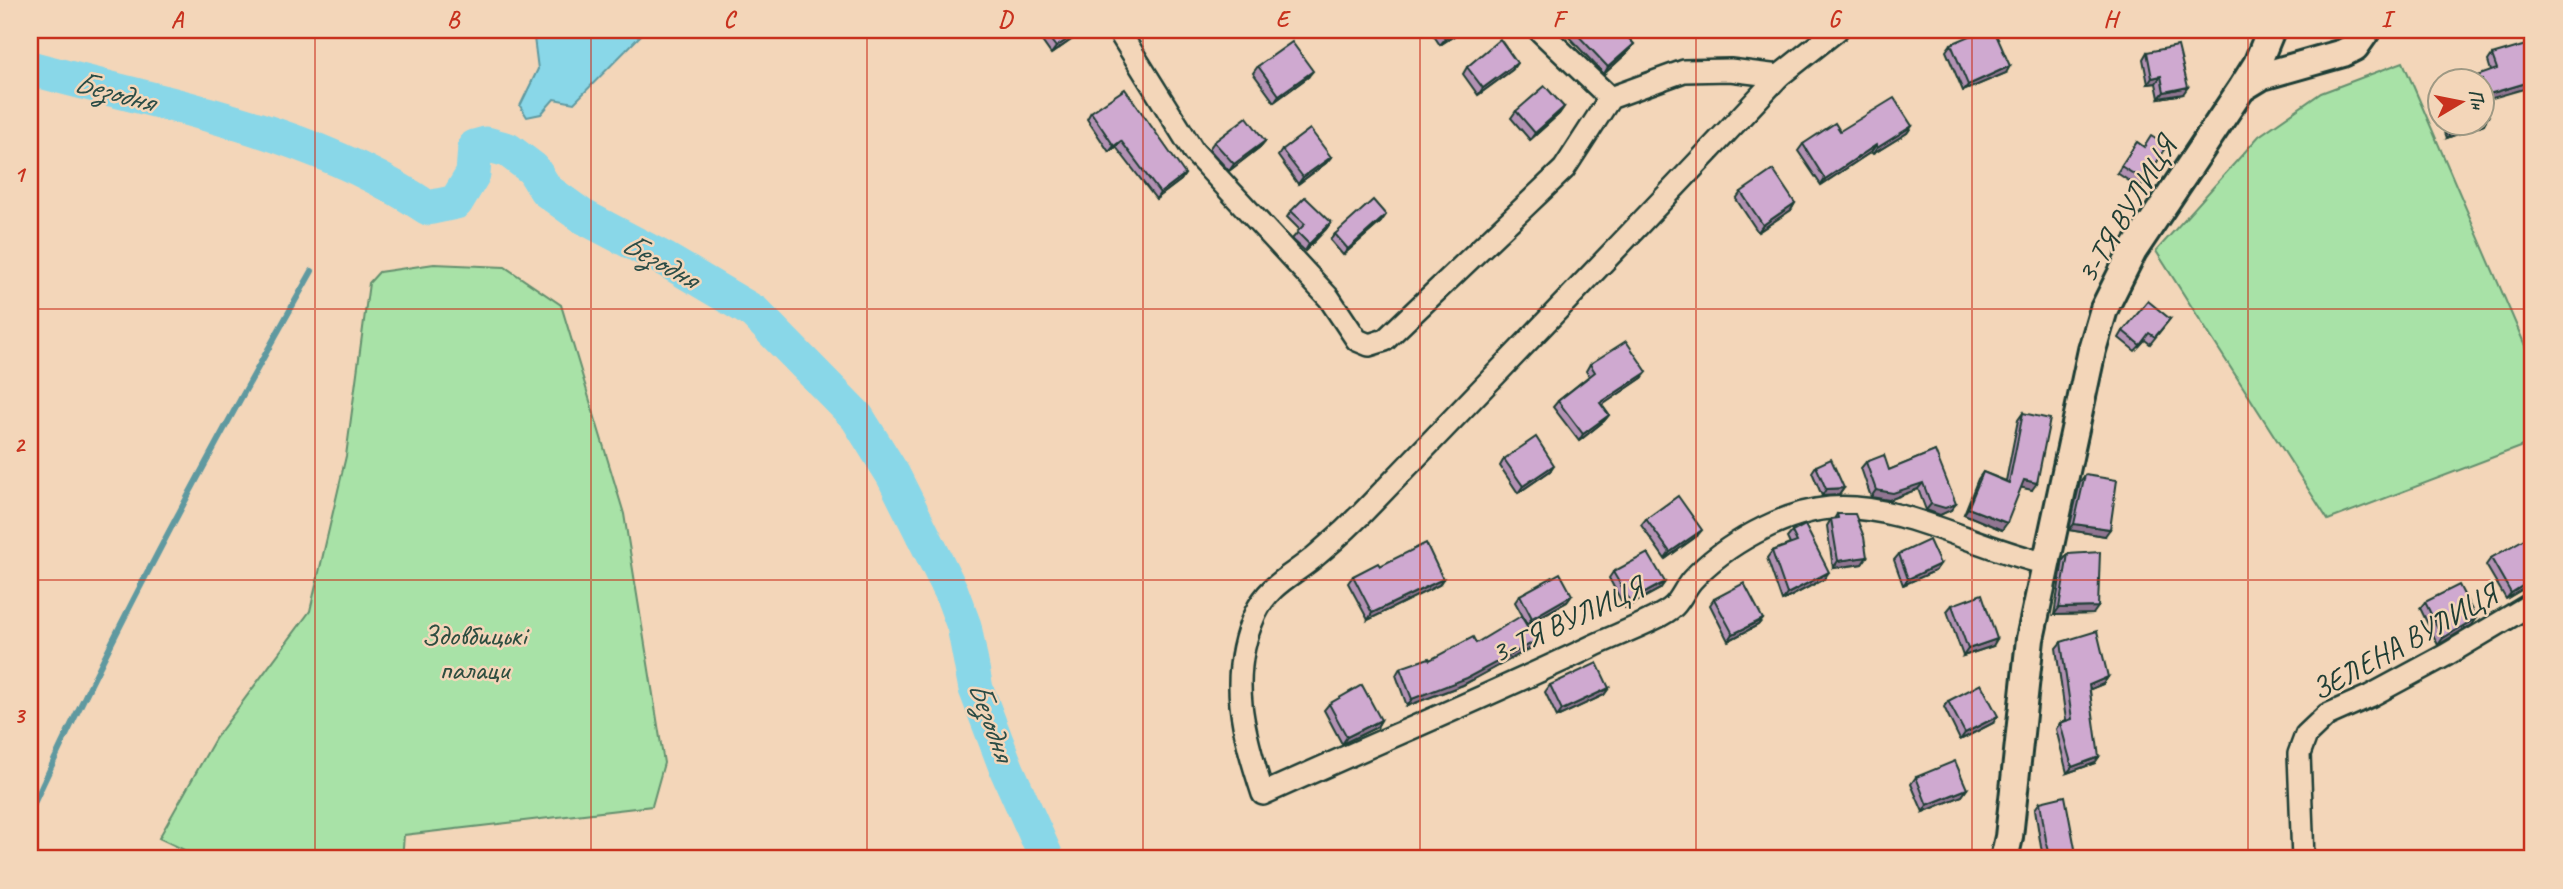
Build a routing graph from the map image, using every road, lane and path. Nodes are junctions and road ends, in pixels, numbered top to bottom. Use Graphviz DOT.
graph roads {
  1 [pos="1118,30"];
  2 [pos="1539,30"];
  3 [pos="1837,30"];
  4 [pos="2271,30"];
  5 [pos="2289,30"];
  6 [pos="2367,30"];
  7 [pos="2257,65"];
  8 [pos="1779,76"];
  9 [pos="2242,88"];
  10 [pos="1610,98"];
  11 [pos="2045,563"];
  12 [pos="2533,603"];
  13 [pos="2004,859"];
  14 [pos="2303,859"];
  1 -- 10 [label="street"];
  2 -- 10 [label="street"];
  3 -- 8 [label="street"];
  4 -- 7 [label="street, 3-ТЯ ВУЛИЦЯ"];
  5 -- 7 [label="street"];
  6 -- 9 [label="street"];
  7 -- 9 [label="street, 3-ТЯ ВУЛИЦЯ"];
  8 -- 10 [label="street"];
  8 -- 11 [label="street, 3-ТЯ ВУЛИЦЯ"];
  9 -- 11 [label="street, 3-ТЯ ВУЛИЦЯ"];
  11 -- 13 [label="street, 3-ТЯ ВУЛИЦЯ"];
  12 -- 14 [label="street, ЗЕЛЕНА ВУЛИЦЯ"];
}
